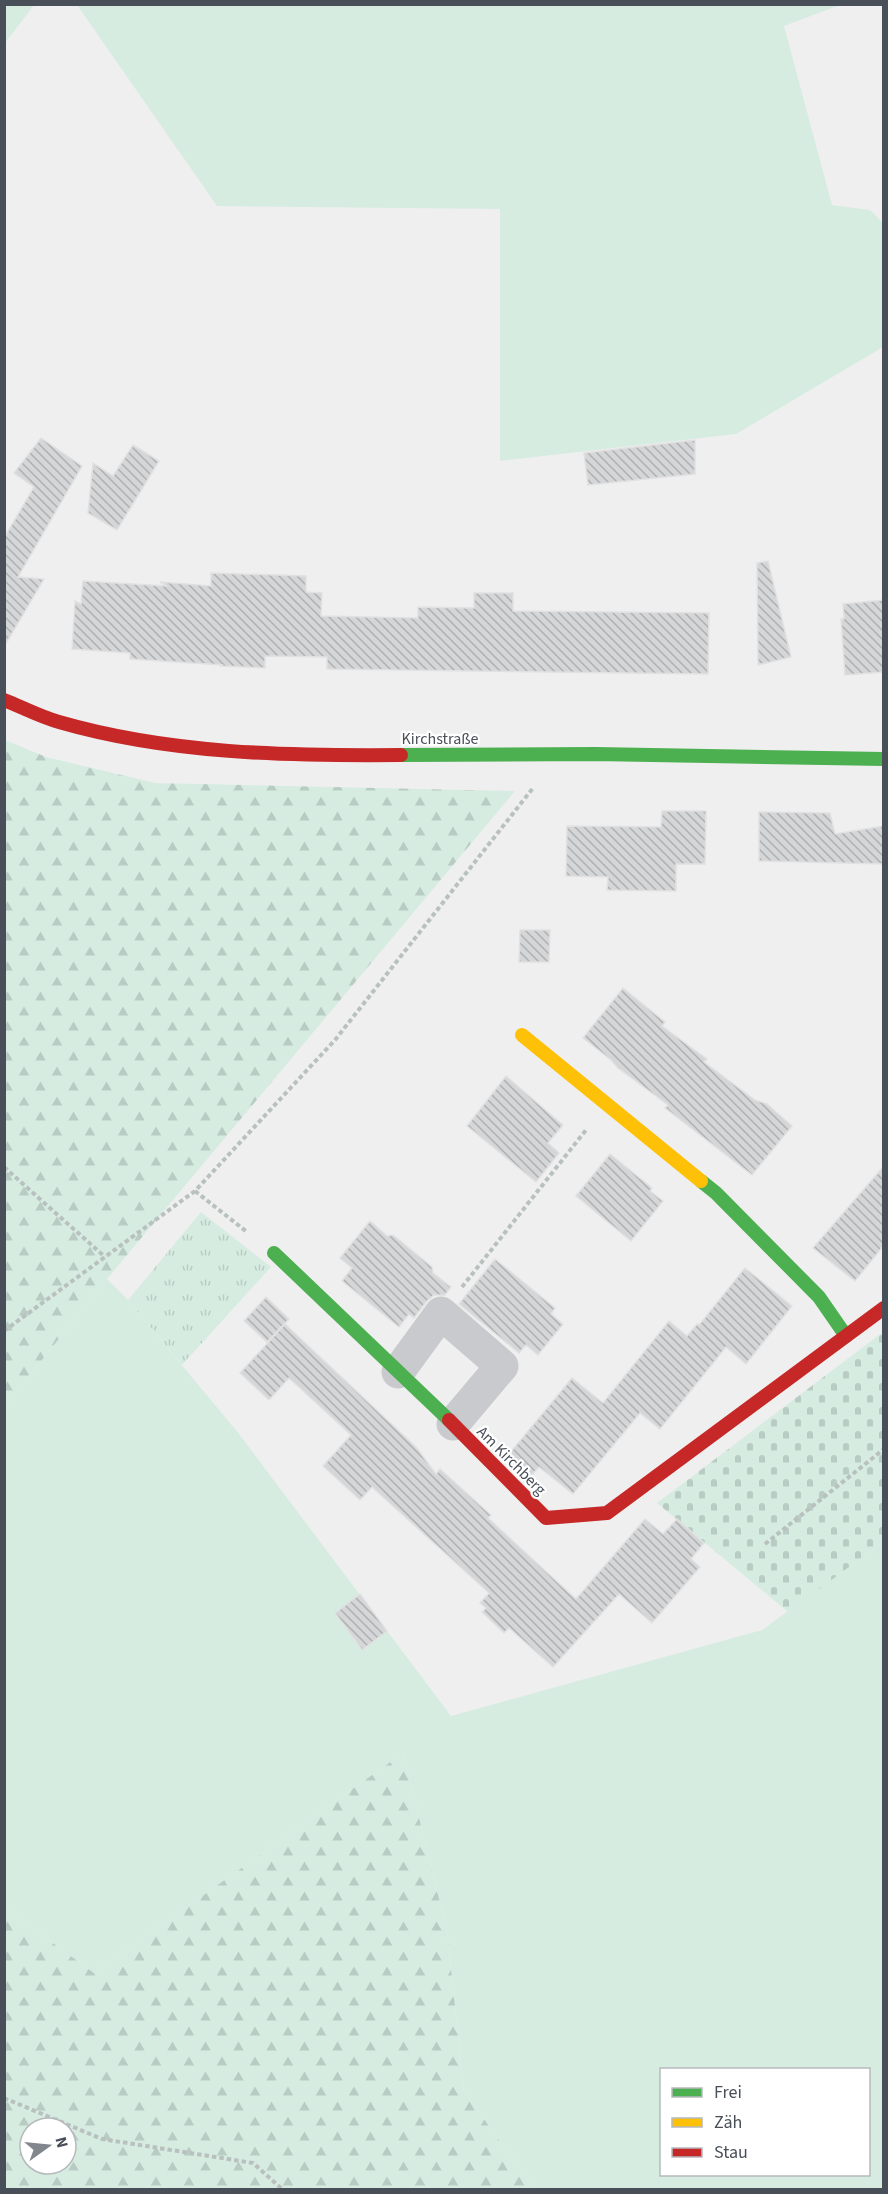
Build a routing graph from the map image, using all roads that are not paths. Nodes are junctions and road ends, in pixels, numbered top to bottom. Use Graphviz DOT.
graph roads {
  1 [pos="4,700"];
  2 [pos="884,759"];
  3 [pos="522,1035"];
  4 [pos="274,1253"];
  5 [pos="884,1308"];
  6 [pos="846,1336"];
  7 [pos="398,1372"];
  8 [pos="453,1424"];
  1 -- 2 [label="street, Kirchstraße"];
  3 -- 6 [label="street"];
  4 -- 7 [label="street, Am Kirchberg"];
  5 -- 6 [label="street, Am Kirchberg"];
  6 -- 8 [label="street, Am Kirchberg"];
  7 -- 8 [label="street, Am Kirchberg"];
  7 -- 8 [label="street"];
}
